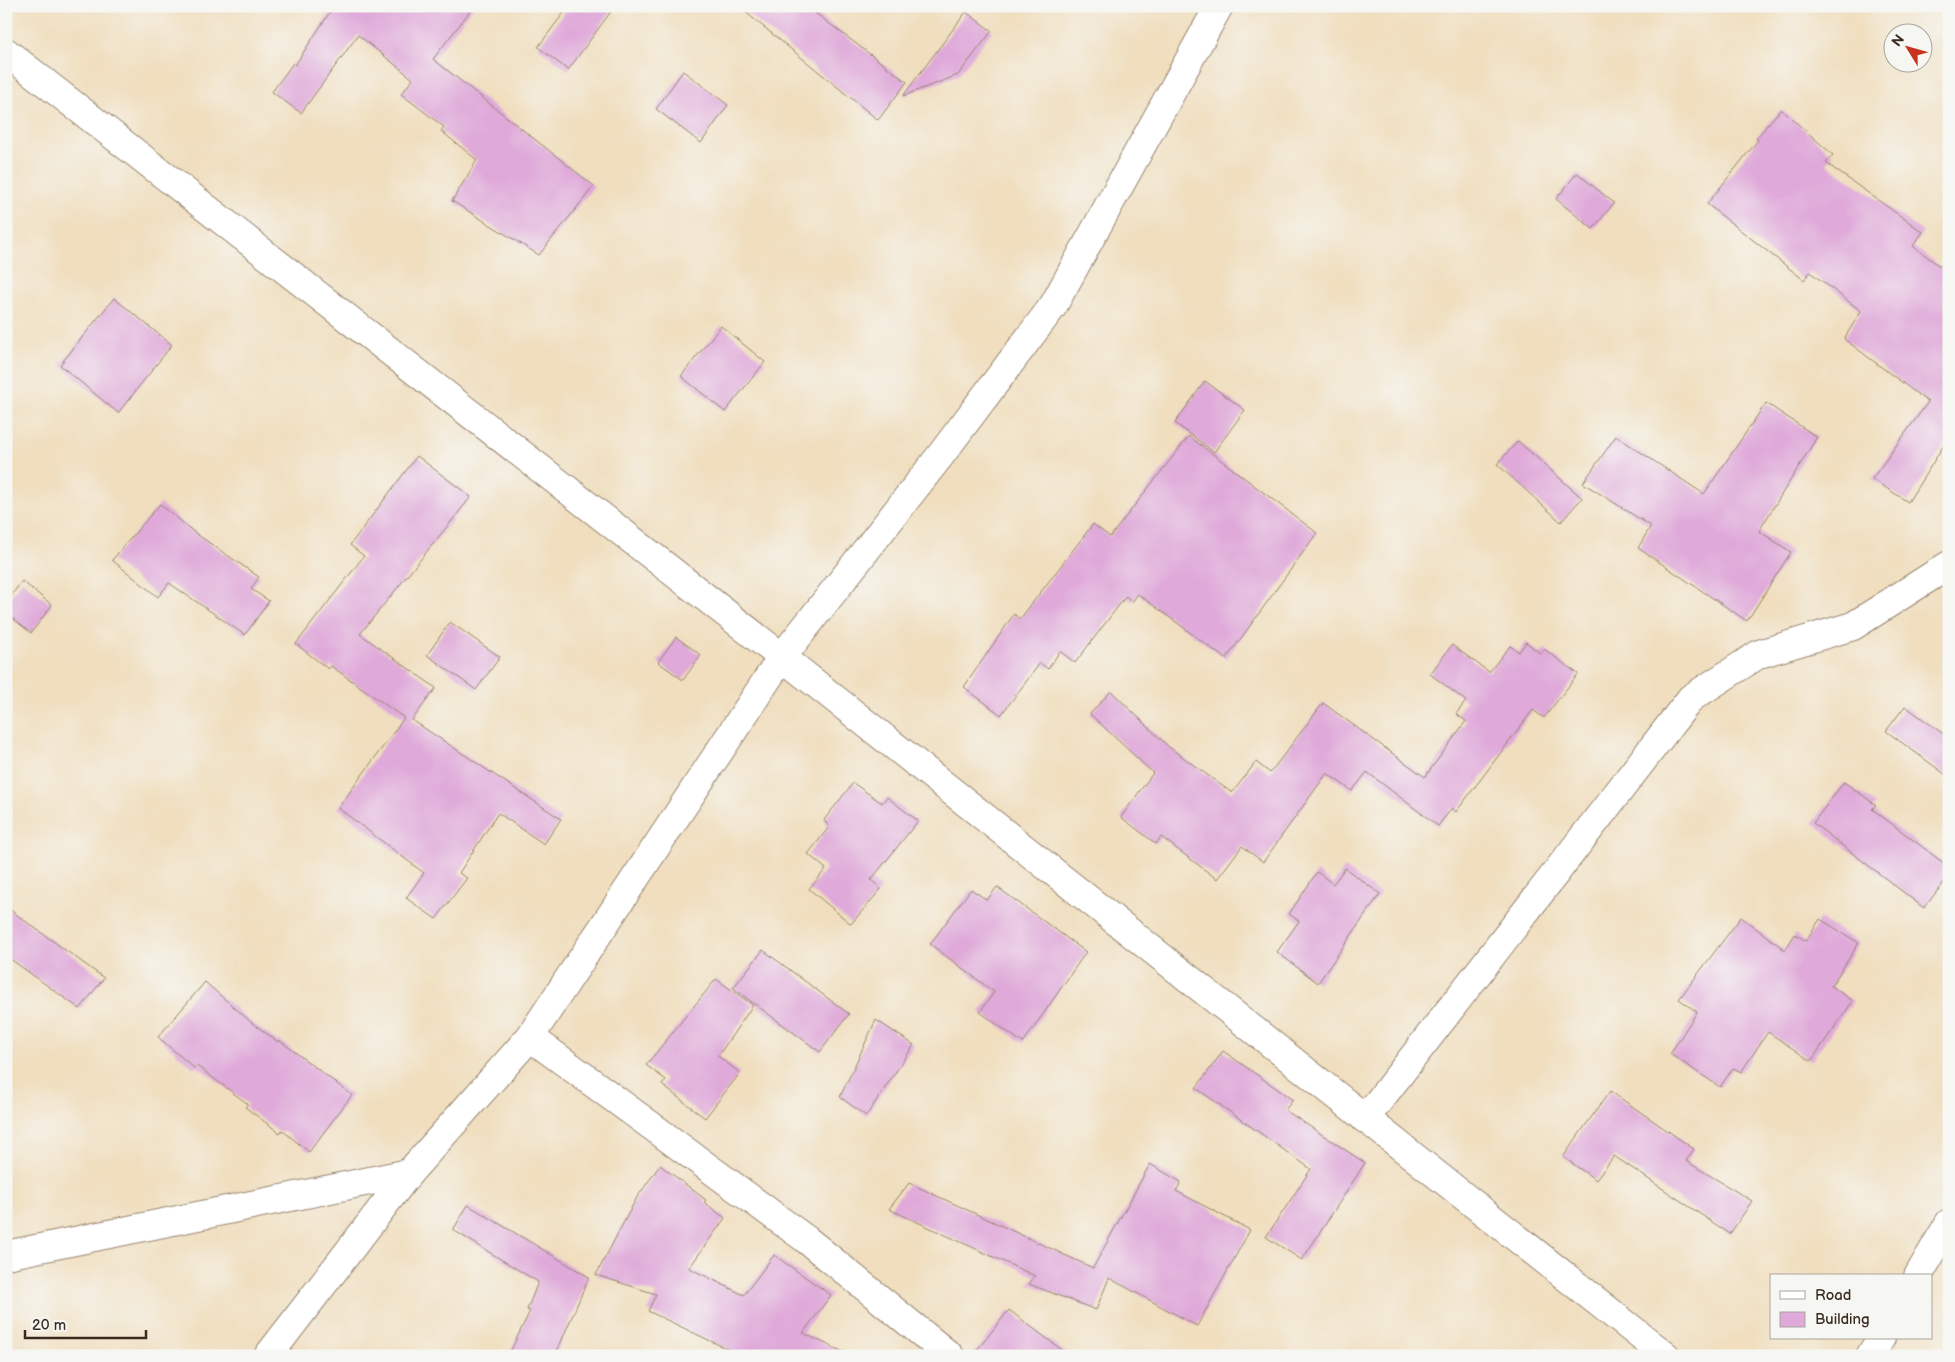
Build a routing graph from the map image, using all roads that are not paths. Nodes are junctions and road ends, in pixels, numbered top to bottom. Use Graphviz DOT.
graph roads {
  1 [pos="1219,6"];
  2 [pos="6,52"];
  3 [pos="1949,565"];
  4 [pos="782,658"];
  5 [pos="530,1037"];
  6 [pos="1364,1119"];
  7 [pos="410,1173"];
  8 [pos="1949,1223"];
  9 [pos="6,1255"];
  10 [pos="1919,1274"];
  11 [pos="1880,1340"];
  12 [pos="268,1356"];
  13 [pos="950,1356"];
  14 [pos="1666,1356"];
  15 [pos="1870,1356"];
  1 -- 4 [label="street"];
  2 -- 4 [label="street"];
  3 -- 6 [label="street"];
  4 -- 5 [label="street"];
  4 -- 6 [label="street"];
  5 -- 7 [label="street"];
  5 -- 13 [label="street"];
  6 -- 14 [label="street"];
  7 -- 9 [label="street"];
  7 -- 12 [label="street"];
  8 -- 10 [label="street"];
  11 -- 15 [label="street"];
}
